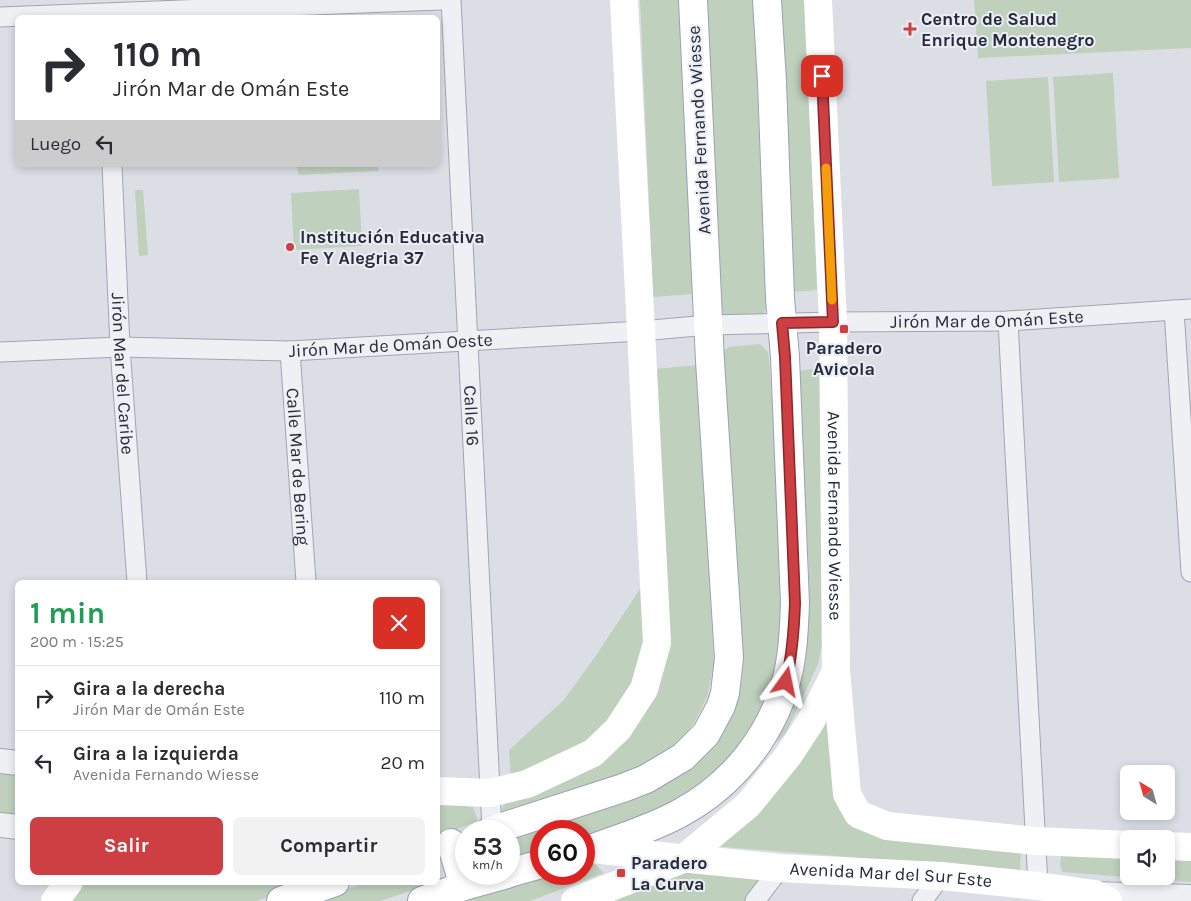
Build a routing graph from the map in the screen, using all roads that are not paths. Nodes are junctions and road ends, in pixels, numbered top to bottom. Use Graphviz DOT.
graph roads {
  1 [pos="440,0"];
  2 [pos="451,0"];
  3 [pos="624,0"];
  4 [pos="693,0"];
  5 [pos="767,0"];
  6 [pos="818,0"];
  7 [pos="105,15"];
  8 [pos="0,17"];
  9 [pos="15,17"];
  10 [pos="112,167"];
  11 [pos="1182,310"];
  12 [pos="1008,320"];
  13 [pos="833,322"];
  14 [pos="782,323"];
  15 [pos="708,325"];
  16 [pos="641,331"];
  17 [pos="468,340"];
  18 [pos="120,347"];
  19 [pos="290,351"];
  20 [pos="0,352"];
  21 [pos="1191,572"];
  22 [pos="137,580"];
  23 [pos="306,580"];
  24 [pos="836,671"];
  25 [pos="0,761"];
  26 [pos="15,763"];
  27 [pos="440,791"];
  28 [pos="490,793"];
  29 [pos="491,820"];
  30 [pos="520,822"];
  31 [pos="0,825"];
  32 [pos="15,827"];
  33 [pos="1036,841"];
  34 [pos="452,843"];
  35 [pos="1120,845"];
  36 [pos="1175,846"];
  37 [pos="595,847"];
  38 [pos="1191,847"];
  39 [pos="595,851"];
  40 [pos="683,859"];
  41 [pos="780,868"];
  42 [pos="941,876"];
  43 [pos="67,885"];
  44 [pos="326,885"];
  45 [pos="468,885"];
  46 [pos="464,886"];
  47 [pos="1038,886"];
  48 [pos="1191,897"];
  49 [pos="1098,899"];
  50 [pos="55,901"];
  51 [pos="281,901"];
  52 [pos="422,901"];
  53 [pos="575,901"];
  54 [pos="756,901"];
  55 [pos="922,901"];
  1 -- 7 [label="street"];
  2 -- 17 [label="street, Calle 16"];
  3 -- 16 [label="main road"];
  4 -- 15 [label="main road, Avenida Fernando Wiesse"];
  5 -- 14 [label="main road"];
  6 -- 13 [label="main road, Avenida Fernando Wiesse"];
  8 -- 9 [label="street"];
  10 -- 18 [label="street, Jirón Mar del Caribe"];
  11 -- 12 [label="street, Jirón Mar de Omán Este"];
  11 -- 21 [label="street"];
  12 -- 13 [label="street, Jirón Mar de Omán Este"];
  12 -- 33 [label="street"];
  13 -- 14 [label="street, Jirón Mar de Omán Este"];
  13 -- 24 [label="main road, Avenida Fernando Wiesse"];
  14 -- 15 [label="street, Jirón Mar de Omán Oeste"];
  14 -- 37 [label="main road"];
  15 -- 16 [label="street, Jirón Mar de Omán Oeste"];
  15 -- 30 [label="main road, Avenida Fernando Wiesse"];
  16 -- 17 [label="street, Jirón Mar de Omán Oeste"];
  16 -- 28 [label="main road"];
  17 -- 19 [label="street, Jirón Mar de Omán Oeste"];
  17 -- 28 [label="street, Calle 16"];
  18 -- 19 [label="street, Jirón Mar de Omán Oeste"];
  18 -- 20 [label="street, Jirón Mar de Omán Oeste"];
  18 -- 22 [label="street, Jirón Mar del Caribe"];
  19 -- 23 [label="street, Calle Mar de Bering"];
  24 -- 33 [label="main road"];
  24 -- 40 [label="main road, Avenida Fernando Wiesse"];
  25 -- 26 [label="street"];
  27 -- 28 [label="main road"];
  28 -- 29 [label="street, Calle 16"];
  31 -- 32 [label="street"];
  33 -- 35 [label="main road"];
  33 -- 47 [label="street"];
  34 -- 46 [label="main road"];
  36 -- 38 [label="main road"];
  39 -- 40 [label="main road, Avenida Mar del Sur Este"];
  40 -- 41 [label="main road, Avenida Mar del Sur Este"];
  40 -- 53 [label="main road, Avenida Fernando Wiesse"];
  41 -- 42 [label="main road, Avenida Mar del Sur Este"];
  41 -- 54 [label="street"];
  42 -- 47 [label="main road, Avenida Mar del Sur Este"];
  42 -- 55 [label="street"];
  43 -- 50 [label="main road"];
  44 -- 51 [label="main road"];
  45 -- 46 [label="main road"];
  46 -- 52 [label="main road"];
  47 -- 49 [label="main road, Avenida Mar del Sur Este"];
  48 -- 49 [label="street, Avenida Mar del Sur Este"];
}
